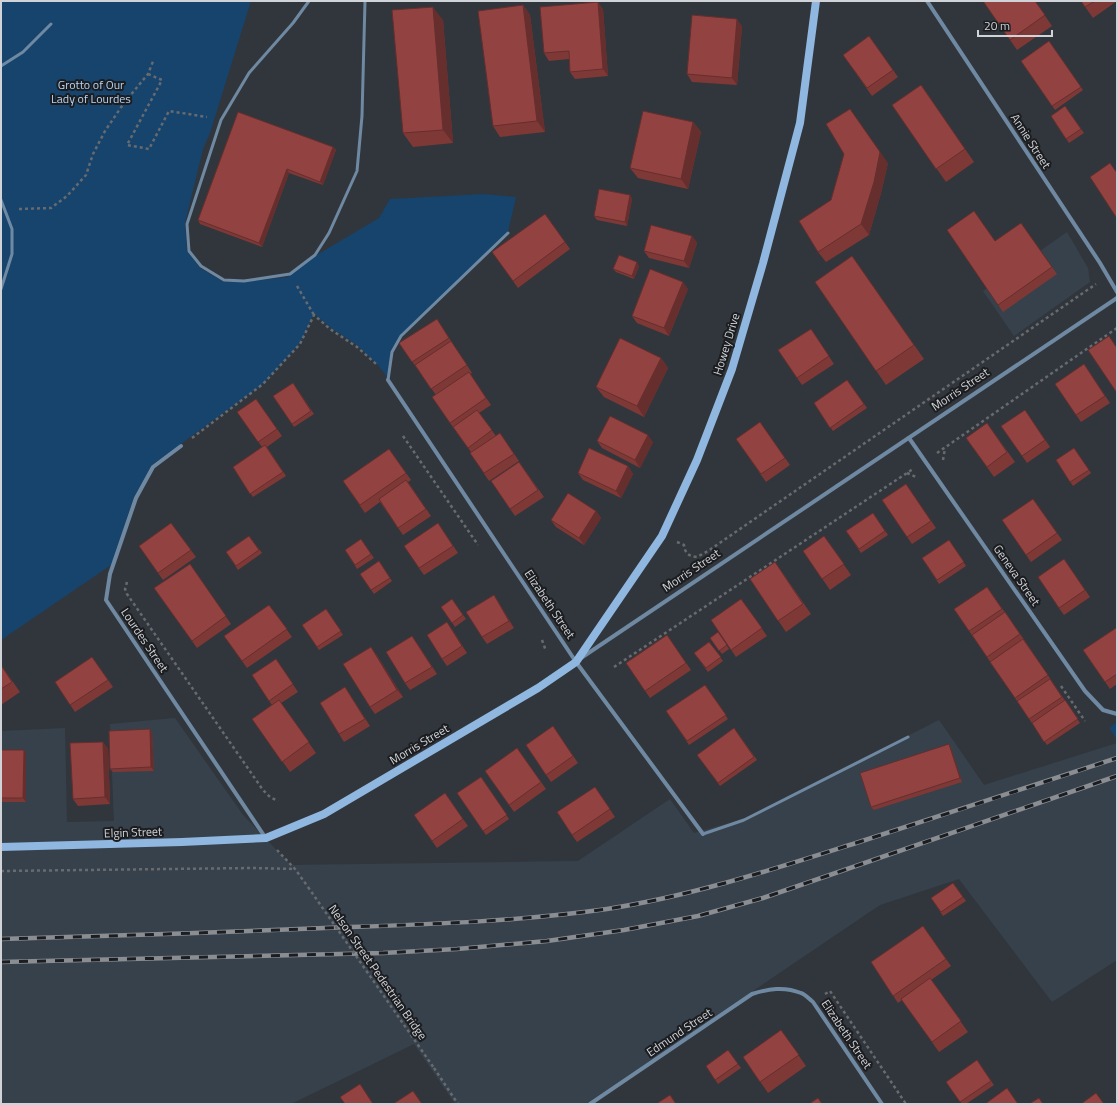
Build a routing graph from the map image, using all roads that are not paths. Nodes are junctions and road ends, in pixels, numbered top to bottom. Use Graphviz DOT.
graph roads {
  1 [pos="308,1"];
  2 [pos="365,1"];
  3 [pos="816,1"];
  4 [pos="927,1"];
  5 [pos="51,24"];
  6 [pos="1,66"];
  7 [pos="1,200"];
  8 [pos="508,233"];
  9 [pos="1,289"];
  10 [pos="1117,292"];
  11 [pos="1117,298"];
  12 [pos="388,380"];
  13 [pos="909,438"];
  14 [pos="181,446"];
  15 [pos="576,662"];
  16 [pos="1117,714"];
  17 [pos="908,737"];
  18 [pos="703,834"];
  19 [pos="266,838"];
  20 [pos="1,847"];
  21 [pos="784,989"];
  22 [pos="590,1104"];
  23 [pos="882,1104"];
  1 -- 2 [label="lane"];
  3 -- 15 [label="street, Howey Drive"];
  4 -- 10 [label="street, Annie Street"];
  5 -- 6 [label="lane"];
  7 -- 9 [label="lane"];
  8 -- 12 [label="lane"];
  11 -- 13 [label="street, Morris Street"];
  12 -- 15 [label="street, Elizabeth Street"];
  13 -- 15 [label="street, Morris Street"];
  13 -- 16 [label="street, Geneva Street"];
  14 -- 19 [label="street, Lourdes Street"];
  15 -- 18 [label="street, Elizabeth Street"];
  15 -- 19 [label="street, Morris Street"];
  17 -- 18 [label="lane"];
  19 -- 20 [label="street, Elgin Street"];
  21 -- 22 [label="street, Edmund Street"];
  21 -- 23 [label="street, Elizabeth Street"];
}
